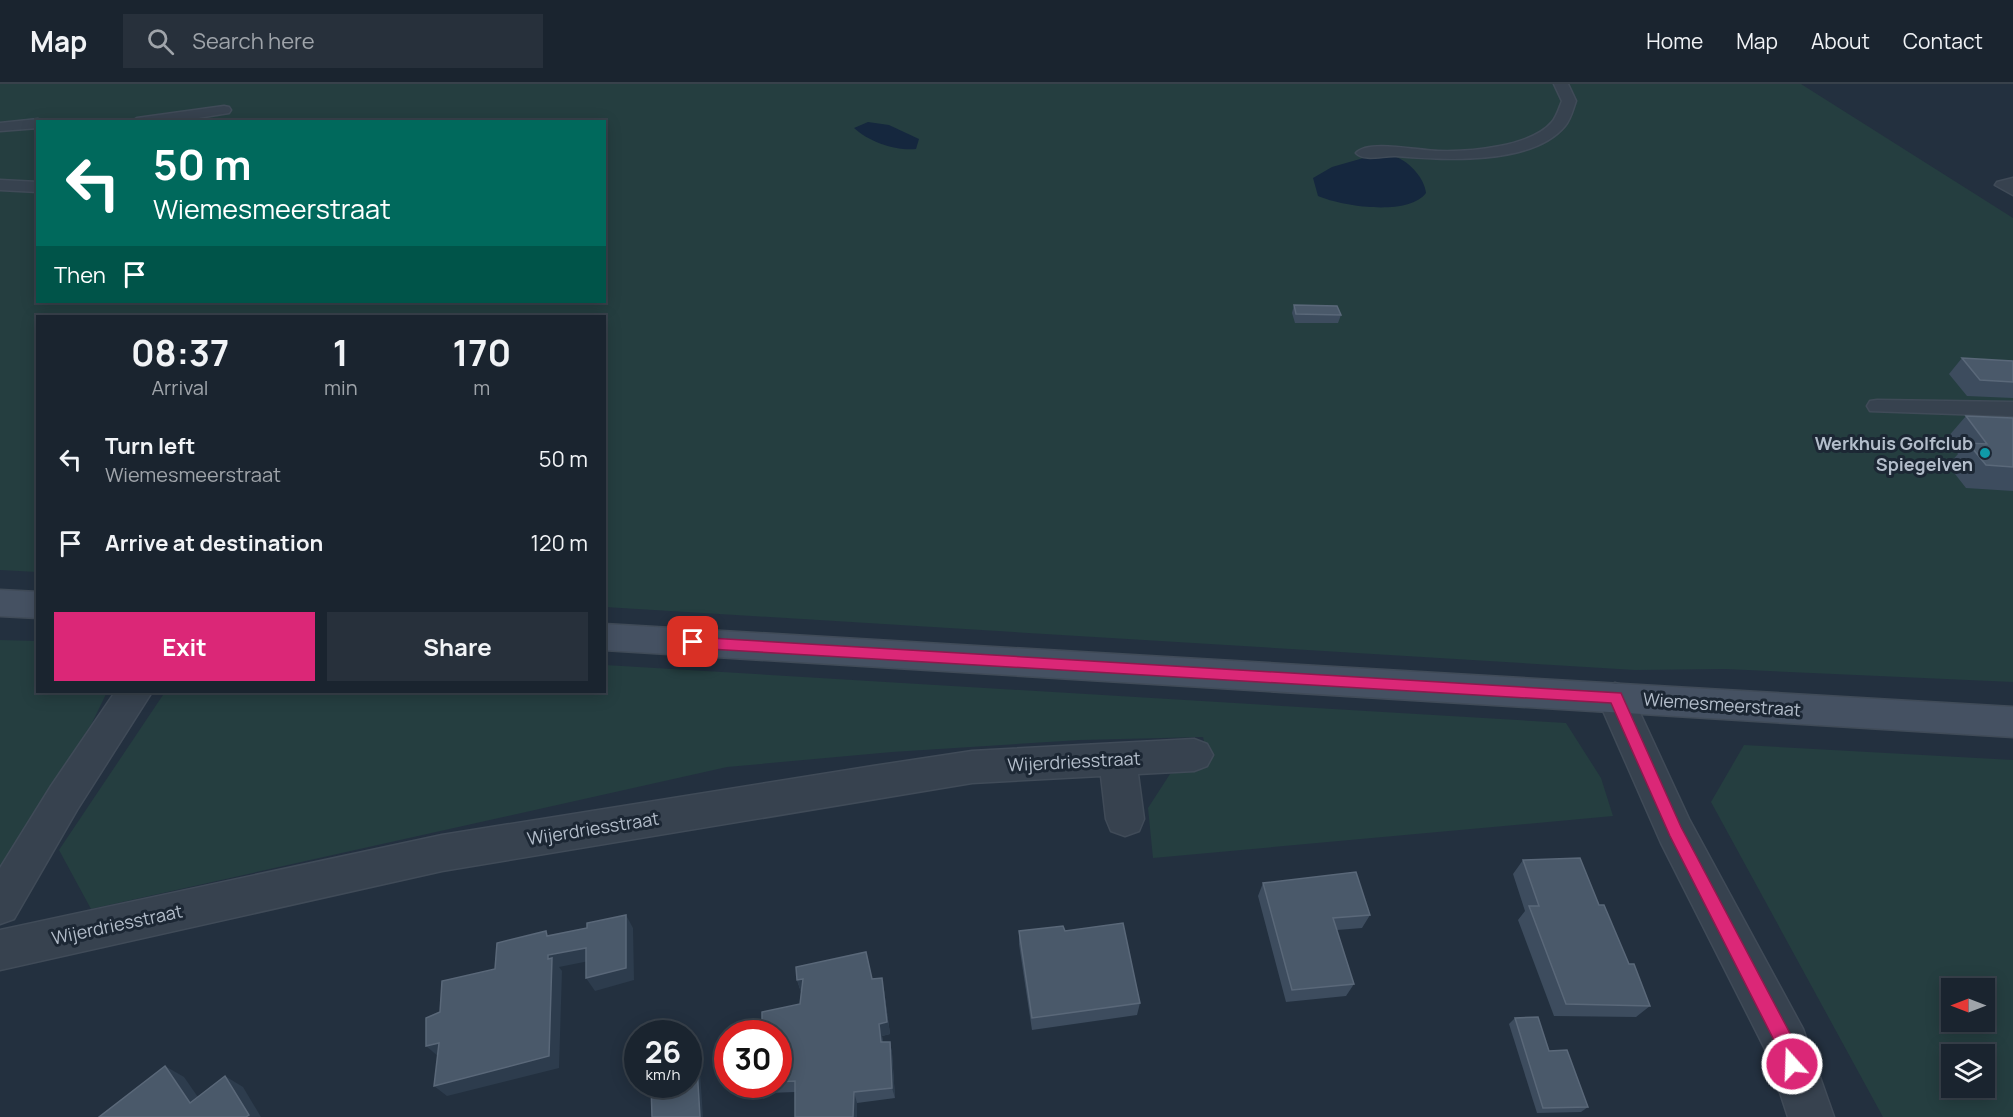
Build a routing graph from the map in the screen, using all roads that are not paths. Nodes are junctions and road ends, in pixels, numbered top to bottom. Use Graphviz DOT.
graph roads {
  1 [pos="1561,84"];
  2 [pos="224,110"];
  3 [pos="152,120"];
  4 [pos="36,123"];
  5 [pos="0,127"];
  6 [pos="1364,153"];
  7 [pos="2013,183"];
  8 [pos="0,185"];
  9 [pos="36,188"];
  10 [pos="2013,190"];
  11 [pos="1877,406"];
  12 [pos="2013,409"];
  13 [pos="0,603"];
  14 [pos="36,605"];
  15 [pos="606,637"];
  16 [pos="133,693"];
  17 [pos="1615,697"];
  18 [pos="2013,722"];
  19 [pos="1194,754"];
  20 [pos="1118,759"];
  21 [pos="1125,819"];
  22 [pos="0,905"];
  23 [pos="0,950"];
  24 [pos="1811,1117"];
  1 -- 6 [label="lane"];
  2 -- 3 [label="lane"];
  4 -- 5 [label="lane"];
  7 -- 10 [label="lane"];
  8 -- 9 [label="lane"];
  11 -- 12 [label="lane"];
  13 -- 14 [label="main road"];
  15 -- 17 [label="main road, Wiemesmeerstraat"];
  16 -- 22 [label="street"];
  17 -- 18 [label="main road, Wiemesmeerstraat"];
  17 -- 24 [label="street"];
  19 -- 20 [label="street, Wijerdriesstraat"];
  20 -- 21 [label="street"];
  20 -- 23 [label="street, Wijerdriesstraat"];
}
